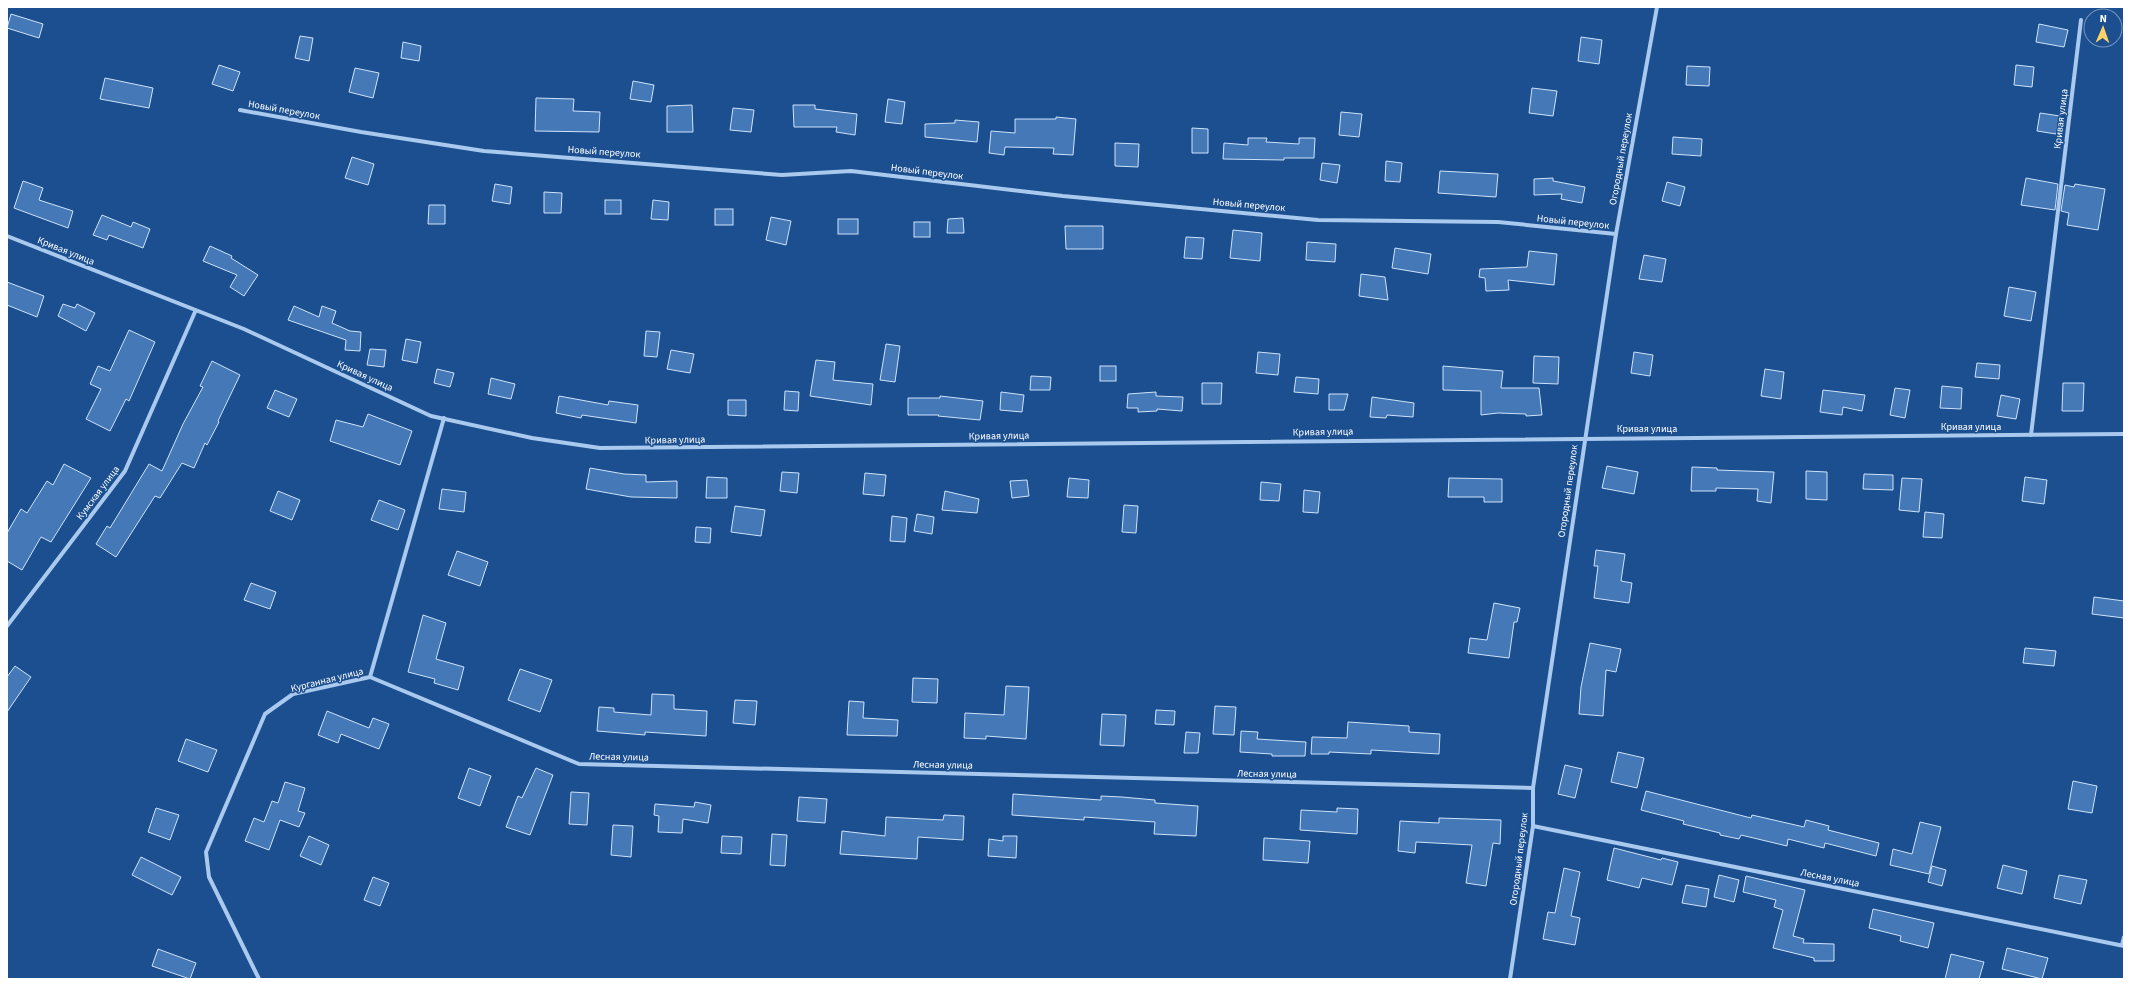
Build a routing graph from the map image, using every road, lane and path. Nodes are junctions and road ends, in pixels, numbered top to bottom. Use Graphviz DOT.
graph roads {
  1 [pos="1657,7"];
  2 [pos="2081,20"];
  3 [pos="240,110"];
  4 [pos="1616,234"];
  5 [pos="7,236"];
  6 [pos="195,312"];
  7 [pos="444,418"];
  8 [pos="2124,434"];
  9 [pos="2031,435"];
  10 [pos="1584,438"];
  11 [pos="7,626"];
  12 [pos="370,677"];
  13 [pos="1532,788"];
  14 [pos="1533,826"];
  15 [pos="2124,937"];
  16 [pos="2123,946"];
  17 [pos="259,979"];
  18 [pos="1510,979"];
  1 -- 4 [label="street, Огородный переулок"];
  2 -- 9 [label="street, Кривая улица"];
  3 -- 4 [label="street, Новый переулок"];
  4 -- 10 [label="street, Огородный переулок"];
  5 -- 6 [label="street, Кривая улица"];
  6 -- 7 [label="street, Кривая улица"];
  6 -- 11 [label="street, Кумская улица"];
  7 -- 10 [label="street, Кривая улица"];
  7 -- 12 [label="street, Курганная улица"];
  8 -- 9 [label="street, Кривая улица"];
  9 -- 10 [label="street, Кривая улица"];
  10 -- 13 [label="street, Огородный переулок"];
  12 -- 13 [label="street, Лесная улица"];
  12 -- 17 [label="street, Курганная улица"];
  13 -- 14 [label="street, Огородный переулок"];
  14 -- 16 [label="street, Лесная улица"];
  14 -- 18 [label="street, Огородный переулок"];
  15 -- 16 [label="street"];
}
